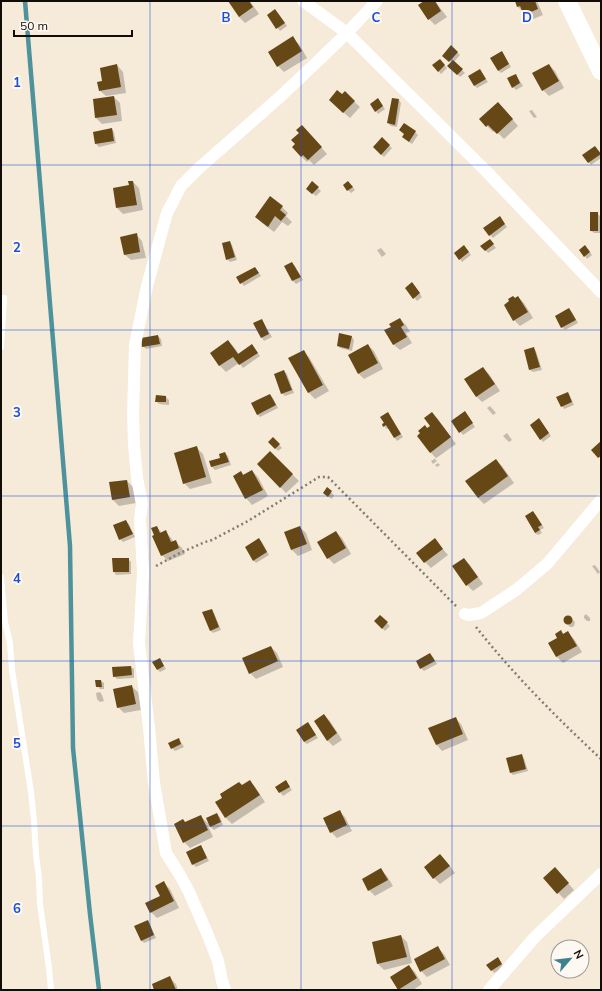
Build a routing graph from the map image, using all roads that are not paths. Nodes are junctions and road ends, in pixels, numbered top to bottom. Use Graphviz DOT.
graph roads {
  1 [pos="303,1"];
  2 [pos="377,1"];
  3 [pos="567,1"];
  4 [pos="347,33"];
  5 [pos="601,71"];
  6 [pos="601,292"];
  7 [pos="4,298"];
  8 [pos="1,347"];
  9 [pos="601,500"];
  10 [pos="1,577"];
  11 [pos="1,588"];
  12 [pos="465,614"];
  13 [pos="601,874"];
  14 [pos="51,990"];
  15 [pos="225,990"];
  16 [pos="489,990"];
  1 -- 4 [label="street"];
  2 -- 4 [label="street"];
  3 -- 5 [label="street"];
  4 -- 6 [label="street"];
  4 -- 15 [label="street"];
  7 -- 8 [label="lane"];
  9 -- 12 [label="street"];
  10 -- 11 [label="lane"];
  11 -- 14 [label="lane"];
  13 -- 16 [label="street"];
}
